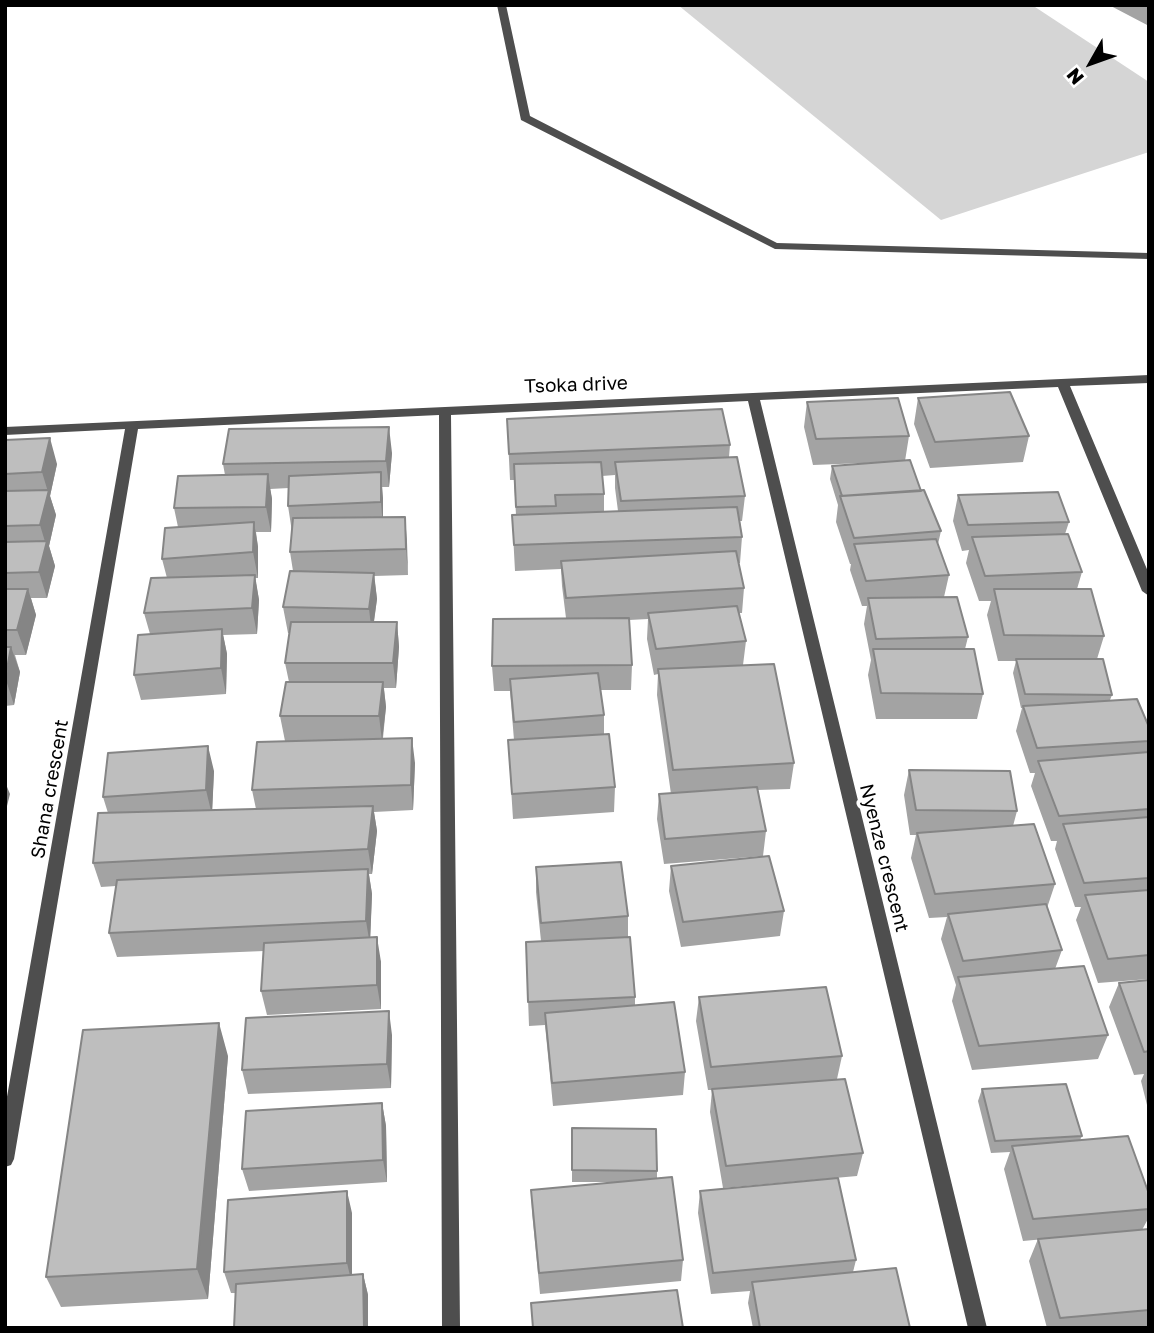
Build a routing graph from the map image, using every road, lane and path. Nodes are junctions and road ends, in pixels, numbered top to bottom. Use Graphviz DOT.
graph roads {
  1 [pos="501,5"];
  2 [pos="1149,256"];
  3 [pos="1149,379"];
  4 [pos="1062,382"];
  5 [pos="753,396"];
  6 [pos="445,410"];
  7 [pos="132,427"];
  8 [pos="5,431"];
  9 [pos="1149,591"];
  10 [pos="5,1159"];
  11 [pos="451,1328"];
  12 [pos="978,1328"];
  1 -- 2 [label="street"];
  3 -- 4 [label="street, Tsoka drive"];
  4 -- 5 [label="street, Tsoka drive"];
  4 -- 9 [label="street"];
  5 -- 6 [label="street, Tsoka drive"];
  5 -- 12 [label="street, Nyenze crescent"];
  6 -- 7 [label="street, Tsoka drive"];
  6 -- 11 [label="street"];
  7 -- 8 [label="street, Tsoka drive"];
  7 -- 10 [label="street, Shana crescent"];
}
